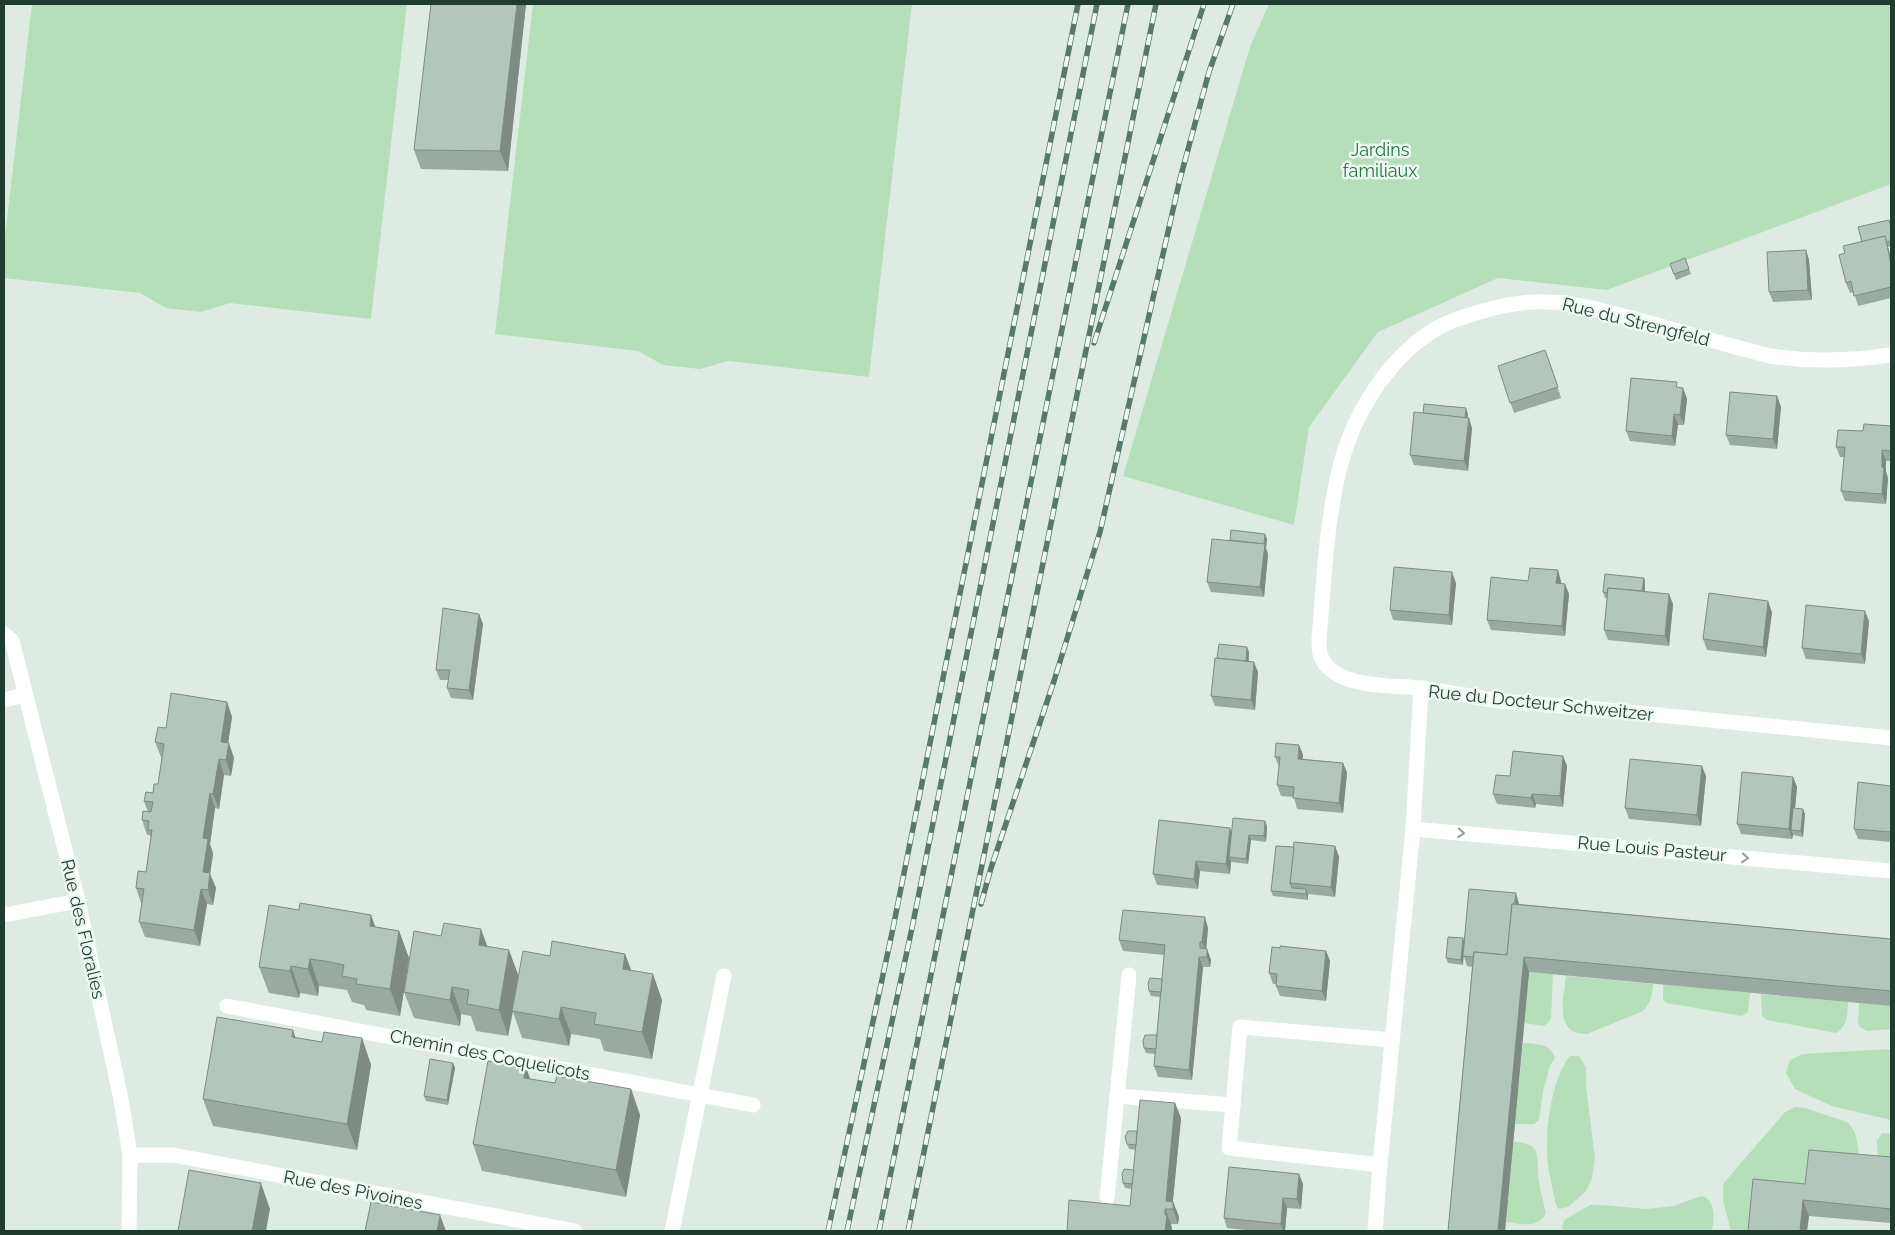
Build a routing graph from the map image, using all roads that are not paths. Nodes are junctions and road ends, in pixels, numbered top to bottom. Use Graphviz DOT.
graph roads {
  1 [pos="1891,355"];
  2 [pos="4,634"];
  3 [pos="1421,688"];
  4 [pos="25,695"];
  5 [pos="4,700"];
  6 [pos="1891,738"];
  7 [pos="1413,829"];
  8 [pos="1891,871"];
  9 [pos="78,901"];
  10 [pos="4,915"];
  11 [pos="1129,975"];
  12 [pos="724,976"];
  13 [pos="227,1006"];
  14 [pos="1392,1040"];
  15 [pos="699,1095"];
  16 [pos="1117,1096"];
  17 [pos="753,1105"];
  18 [pos="1233,1105"];
  19 [pos="130,1155"];
  20 [pos="1380,1165"];
  21 [pos="1107,1198"];
  22 [pos="129,1231"];
  23 [pos="575,1231"];
  24 [pos="672,1231"];
  25 [pos="1375,1231"];
  1 -- 3 [label="street, Rue du Strengfeld"];
  2 -- 4 [label="street, Rue des Floralies"];
  3 -- 6 [label="street, Rue du Docteur Schweitzer"];
  3 -- 7 [label="street, Rue du Docteur Schweitzer"];
  4 -- 5 [label="street"];
  4 -- 9 [label="street, Rue des Floralies"];
  7 -- 8 [label="street, Rue Louis Pasteur, one-way"];
  7 -- 14 [label="street, Rue du Docteur Schweitzer"];
  9 -- 10 [label="street"];
  9 -- 19 [label="street, Rue des Floralies"];
  11 -- 16 [label="street"];
  12 -- 15 [label="street"];
  13 -- 15 [label="street, Chemin des Coquelicots"];
  14 -- 18 [label="street"];
  14 -- 20 [label="street, Rue du Docteur Schweitzer"];
  15 -- 17 [label="street, Chemin des Coquelicots"];
  15 -- 24 [label="street"];
  16 -- 18 [label="street"];
  16 -- 21 [label="street"];
  18 -- 20 [label="street"];
  19 -- 22 [label="street, Rue des Floralies"];
  19 -- 23 [label="street, Rue des Pivoines"];
  20 -- 25 [label="street, Rue du Docteur Schweitzer"];
}
